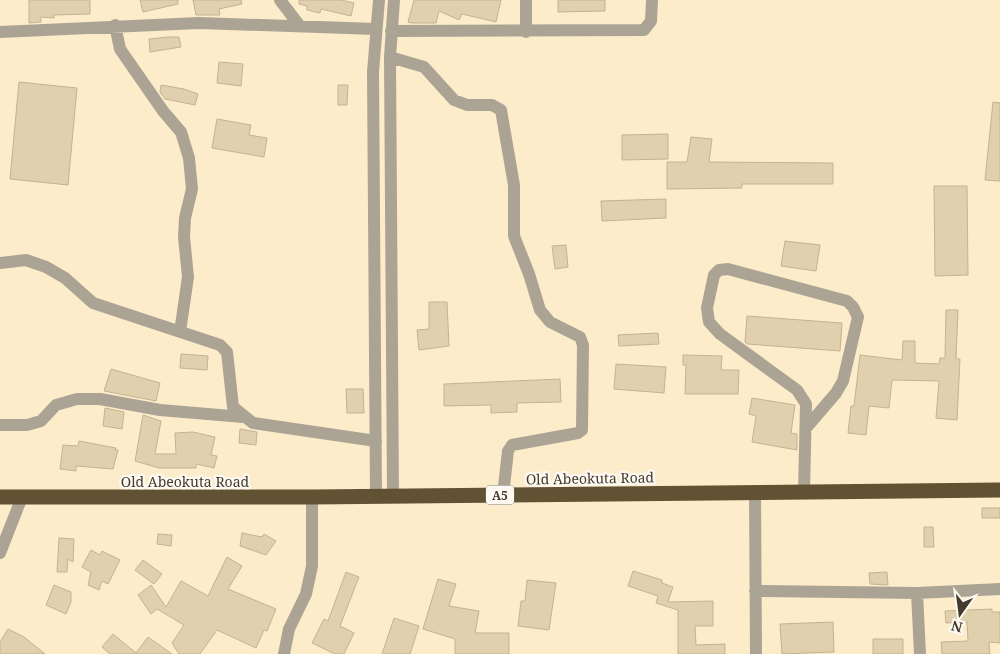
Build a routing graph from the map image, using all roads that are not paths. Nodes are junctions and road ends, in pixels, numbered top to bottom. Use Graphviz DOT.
graph roads {
  1 [pos="280,0"];
  2 [pos="379,0"];
  3 [pos="394,0"];
  4 [pos="526,0"];
  5 [pos="652,0"];
  6 [pos="115,25"];
  7 [pos="299,25"];
  8 [pos="376,29"];
  9 [pos="391,31"];
  10 [pos="0,32"];
  11 [pos="526,32"];
  12 [pos="390,57"];
  13 [pos="0,264"];
  14 [pos="180,332"];
  15 [pos="243,417"];
  16 [pos="0,425"];
  17 [pos="806,428"];
  18 [pos="376,441"];
  19 [pos="1000,490"];
  20 [pos="755,492"];
  21 [pos="804,492"];
  22 [pos="503,495"];
  23 [pos="376,496"];
  24 [pos="392,496"];
  25 [pos="0,497"];
  26 [pos="22,497"];
  27 [pos="312,497"];
  28 [pos="3,538"];
  29 [pos="0,553"];
  30 [pos="1000,589"];
  31 [pos="756,591"];
  32 [pos="917,594"];
  33 [pos="287,636"];
  34 [pos="274,654"];
  35 [pos="284,654"];
  36 [pos="756,654"];
  37 [pos="920,654"];
  1 -- 7 [label="street"];
  2 -- 8 [label="street"];
  3 -- 9 [label="street"];
  4 -- 11 [label="street"];
  5 -- 11 [label="street"];
  6 -- 7 [label="street"];
  6 -- 10 [label="street"];
  6 -- 14 [label="street"];
  7 -- 8 [label="street"];
  8 -- 18 [label="street"];
  9 -- 11 [label="street"];
  9 -- 12 [label="street"];
  12 -- 22 [label="street"];
  12 -- 24 [label="street"];
  13 -- 14 [label="street"];
  14 -- 15 [label="street"];
  15 -- 16 [label="street"];
  15 -- 18 [label="street"];
  17 -- 17 [label="street"];
  17 -- 21 [label="street"];
  18 -- 23 [label="street"];
  19 -- 21 [label="highway, Old Abeokuta Road / A5"];
  20 -- 21 [label="highway, Old Abeokuta Road / A5"];
  20 -- 22 [label="highway, Old Abeokuta Road / A5"];
  20 -- 31 [label="street"];
  22 -- 24 [label="highway, Old Abeokuta Road / A5"];
  23 -- 24 [label="highway, Old Abeokuta Road / A5"];
  23 -- 27 [label="highway, Old Abeokuta Road / A5"];
  25 -- 26 [label="highway, Old Abeokuta Road / A5"];
  26 -- 27 [label="highway, Old Abeokuta Road / A5"];
  26 -- 28 [label="street"];
  27 -- 33 [label="street"];
  28 -- 29 [label="street"];
  30 -- 32 [label="street"];
  31 -- 32 [label="street"];
  31 -- 36 [label="street"];
  32 -- 37 [label="street"];
  33 -- 34 [label="street"];
  33 -- 35 [label="street"];
}
